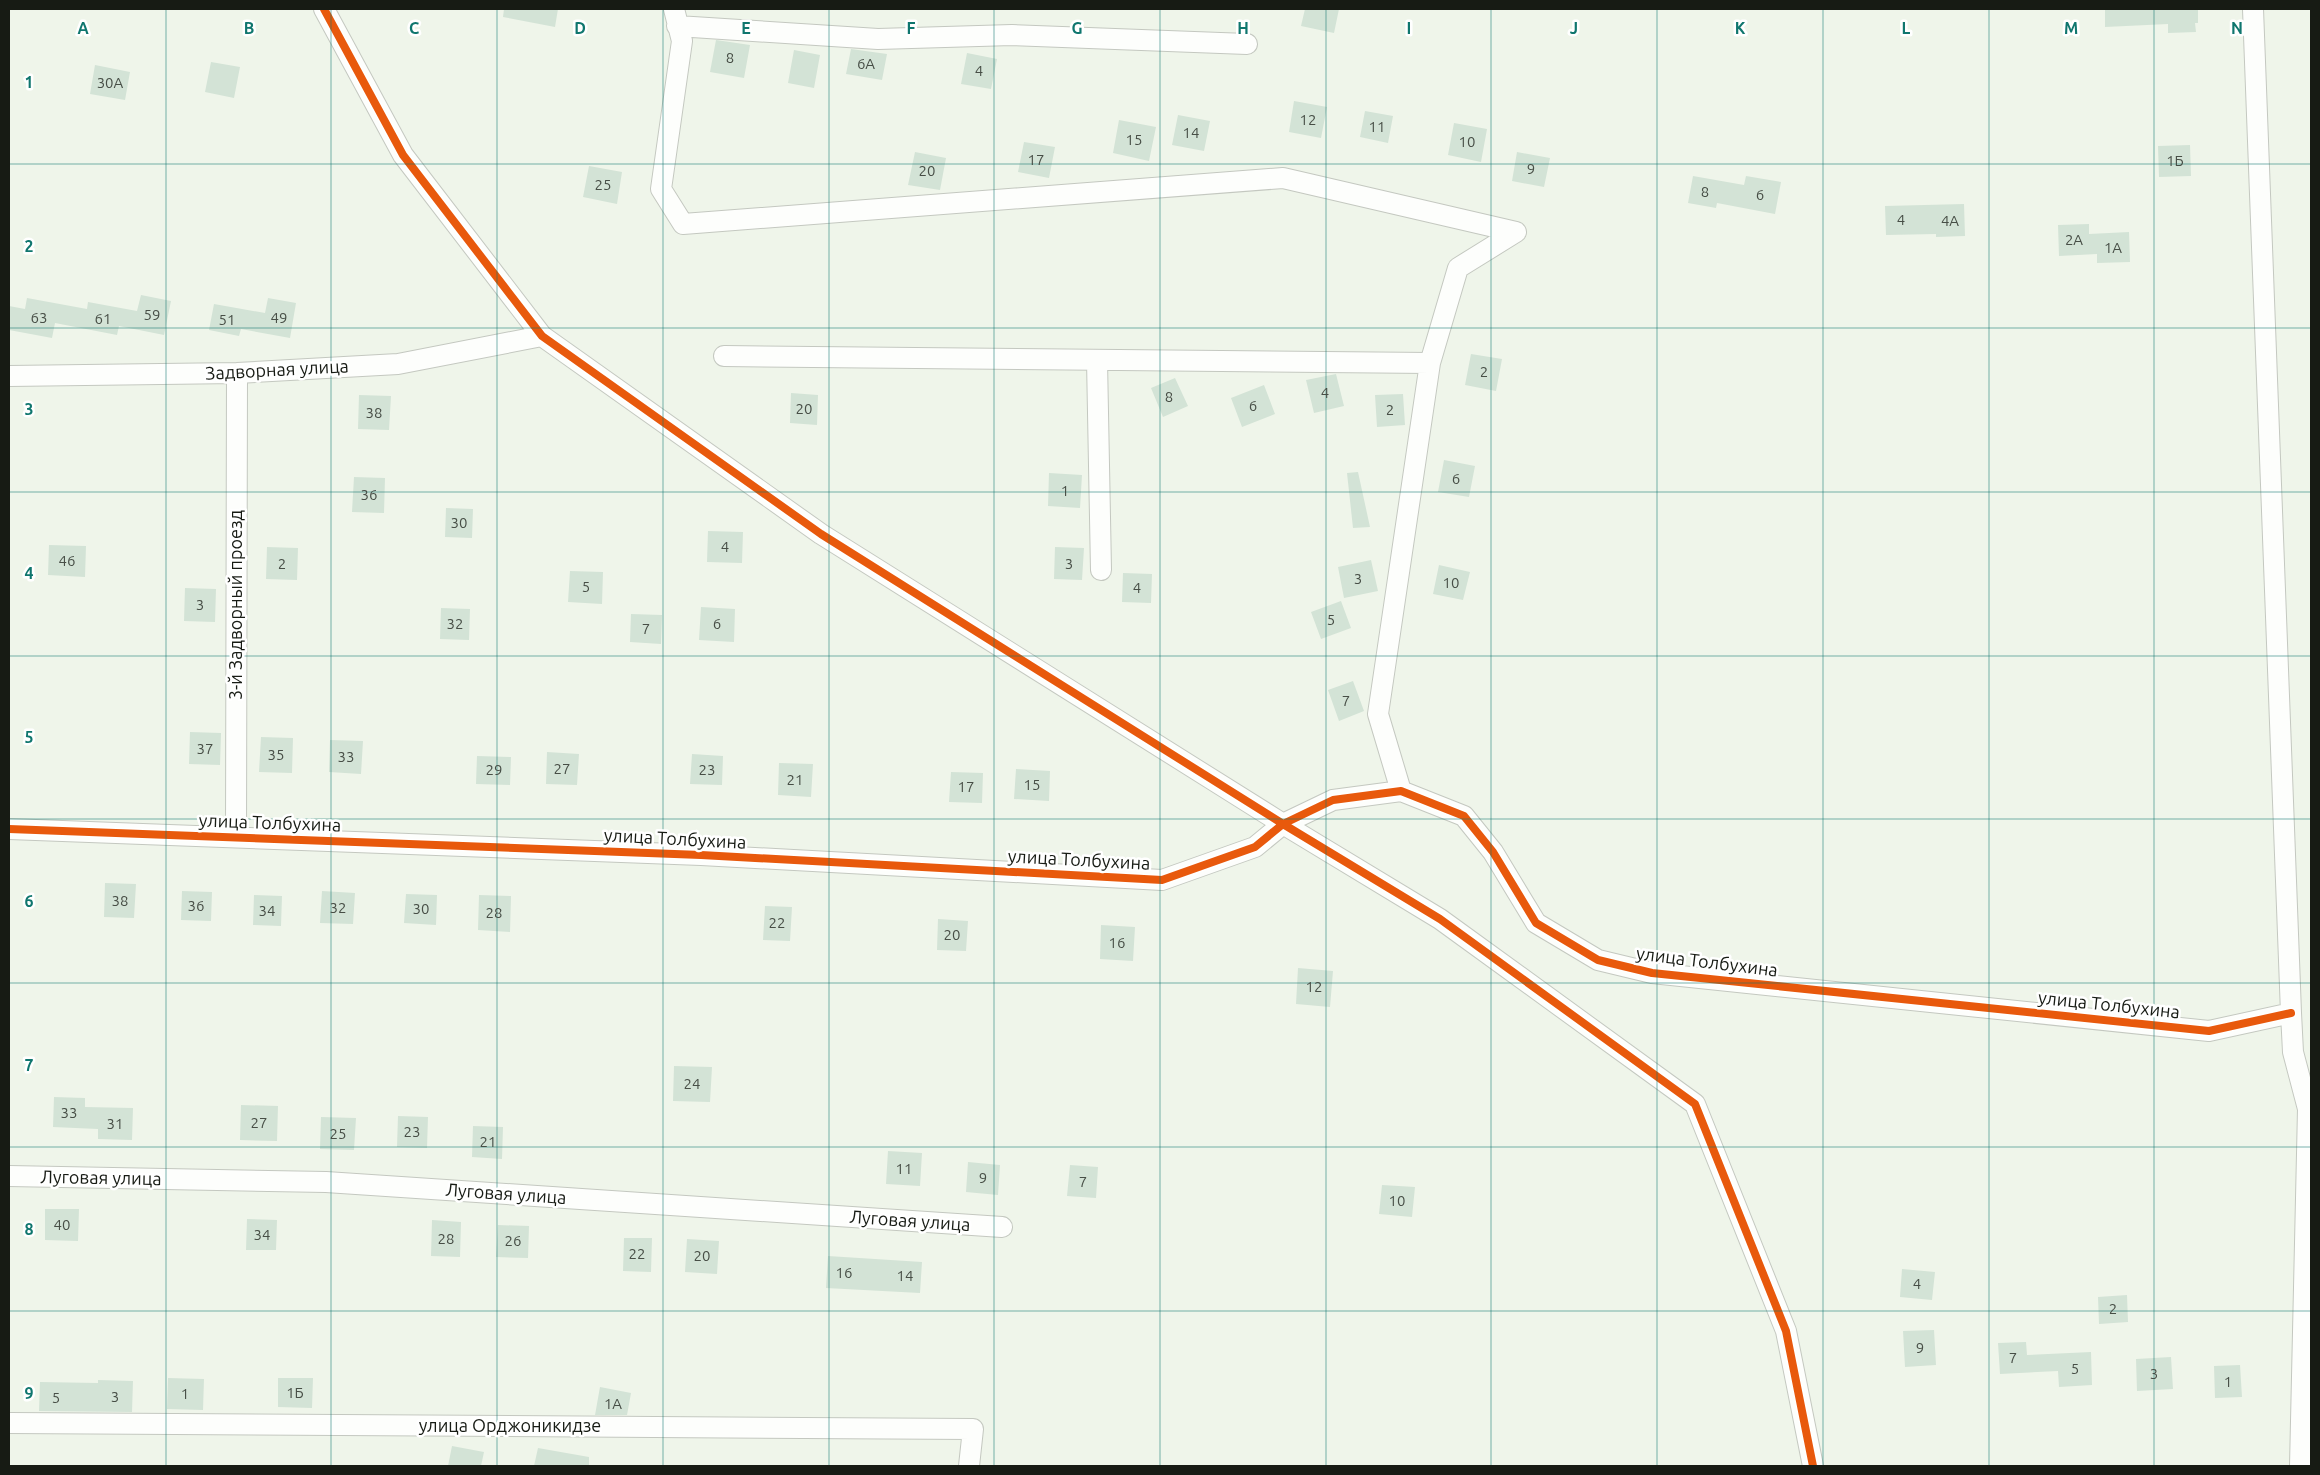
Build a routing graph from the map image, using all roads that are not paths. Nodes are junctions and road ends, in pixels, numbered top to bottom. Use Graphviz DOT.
graph roads {
  1 [pos="324,9"];
  2 [pos="2253,9"];
  3 [pos="675,17"];
  4 [pos="1246,44"];
  5 [pos="542,336"];
  6 [pos="724,356"];
  7 [pos="1097,360"];
  8 [pos="1430,363"];
  9 [pos="237,373"];
  10 [pos="9,376"];
  11 [pos="1101,570"];
  12 [pos="1401,791"];
  13 [pos="1282,824"];
  14 [pos="9,828"];
  15 [pos="236,837"];
  16 [pos="2290,1013"];
  17 [pos="9,1176"];
  18 [pos="1002,1226"];
  19 [pos="9,1423"];
  20 [pos="969,1466"];
  21 [pos="1813,1466"];
  22 [pos="2300,1466"];
  1 -- 5 [label="street"];
  2 -- 16 [label="street"];
  3 -- 4 [label="street"];
  3 -- 8 [label="street"];
  5 -- 9 [label="street, Задворная улица"];
  5 -- 13 [label="street"];
  6 -- 7 [label="street"];
  7 -- 8 [label="street"];
  7 -- 11 [label="street"];
  8 -- 12 [label="street"];
  9 -- 10 [label="street, Задворная улица"];
  9 -- 15 [label="street, 3-й Задворный проезд"];
  12 -- 13 [label="street, улица Толбухина"];
  12 -- 16 [label="street, улица Толбухина"];
  13 -- 15 [label="street, улица Толбухина"];
  13 -- 21 [label="street"];
  14 -- 15 [label="street, улица Толбухина"];
  16 -- 22 [label="street"];
  17 -- 18 [label="street, Луговая улица"];
  19 -- 20 [label="street, улица Орджоникидзе"];
}
